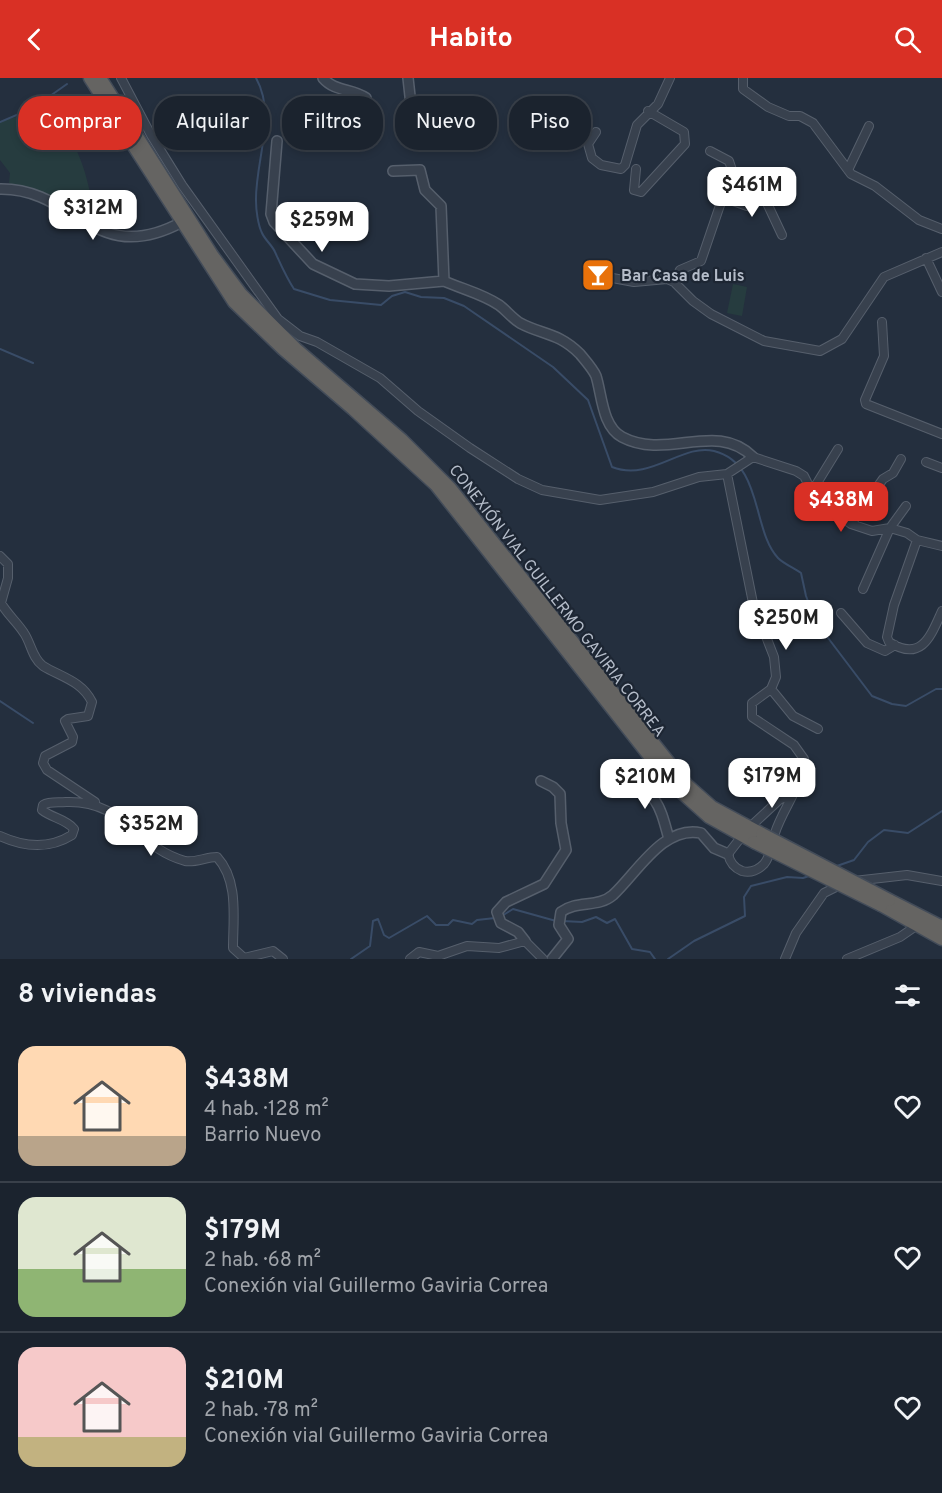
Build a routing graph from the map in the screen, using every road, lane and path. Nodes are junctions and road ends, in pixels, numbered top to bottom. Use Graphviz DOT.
graph roads {
  1 [pos="90,78"];
  2 [pos="100,78"];
  3 [pos="121,78"];
  4 [pos="323,78"];
  5 [pos="408,78"];
  6 [pos="670,78"];
  7 [pos="743,78"];
  8 [pos="362,96"];
  9 [pos="410,96"];
  10 [pos="648,111"];
  11 [pos="869,126"];
  12 [pos="596,132"];
  13 [pos="278,141"];
  14 [pos="710,151"];
  15 [pos="636,169"];
  16 [pos="848,170"];
  17 [pos="393,171"];
  18 [pos="0,189"];
  19 [pos="722,197"];
  20 [pos="182,222"];
  21 [pos="942,229"];
  22 [pos="782,235"];
  23 [pos="942,252"];
  24 [pos="926,258"];
  25 [pos="591,274"];
  26 [pos="444,281"];
  27 [pos="674,282"];
  28 [pos="942,292"];
  29 [pos="882,322"];
  30 [pos="276,323"];
  31 [pos="942,434"];
  32 [pos="838,449"];
  33 [pos="749,458"];
  34 [pos="901,459"];
  35 [pos="926,462"];
  36 [pos="942,468"];
  37 [pos="728,474"];
  38 [pos="811,493"];
  39 [pos="906,506"];
  40 [pos="851,524"];
  41 [pos="890,528"];
  42 [pos="917,540"];
  43 [pos="942,546"];
  44 [pos="0,556"];
  45 [pos="863,590"];
  46 [pos="942,612"];
  47 [pos="842,613"];
  48 [pos="895,645"];
  49 [pos="771,688"];
  50 [pos="818,729"];
  51 [pos="624,778"];
  52 [pos="541,782"];
  53 [pos="791,794"];
  54 [pos="98,804"];
  55 [pos="746,832"];
  56 [pos="0,836"];
  57 [pos="669,839"];
  58 [pos="728,854"];
  59 [pos="942,880"];
  60 [pos="885,902"];
  61 [pos="916,926"];
  62 [pos="942,927"];
  63 [pos="942,939"];
  64 [pos="525,941"];
  65 [pos="283,959"];
  66 [pos="410,959"];
  67 [pos="543,959"];
  68 [pos="552,959"];
  69 [pos="785,959"];
  70 [pos="847,959"];
  1 -- 20 [label="highway, CONEXIÓN VIAL GUILLERMO GAVIRIA CORREA"];
  2 -- 30 [label="highway, CONEXIÓN VIAL GUILLERMO GAVIRIA CORREA"];
  3 -- 30 [label="street"];
  4 -- 8 [label="street"];
  5 -- 9 [label="street"];
  6 -- 10 [label="street"];
  7 -- 16 [label="street"];
  10 -- 12 [label="street"];
  10 -- 15 [label="street"];
  11 -- 16 [label="street"];
  13 -- 26 [label="street"];
  14 -- 19 [label="street"];
  16 -- 21 [label="street"];
  17 -- 26 [label="street"];
  18 -- 20 [label="street"];
  19 -- 22 [label="street"];
  19 -- 27 [label="street"];
  20 -- 55 [label="highway, CONEXIÓN VIAL GUILLERMO GAVIRIA CORREA"];
  23 -- 24 [label="street"];
  24 -- 27 [label="street"];
  24 -- 28 [label="street"];
  25 -- 27 [label="street"];
  26 -- 33 [label="street"];
  29 -- 31 [label="street"];
  30 -- 37 [label="street"];
  30 -- 55 [label="highway, CONEXIÓN VIAL GUILLERMO GAVIRIA CORREA"];
  32 -- 38 [label="street"];
  33 -- 37 [label="street"];
  33 -- 38 [label="street"];
  34 -- 40 [label="street"];
  35 -- 36 [label="street"];
  37 -- 49 [label="street"];
  38 -- 40 [label="street"];
  39 -- 41 [label="street"];
  40 -- 41 [label="street"];
  41 -- 42 [label="street"];
  41 -- 45 [label="street"];
  42 -- 43 [label="street"];
  42 -- 48 [label="street"];
  44 -- 54 [label="street"];
  46 -- 48 [label="street"];
  47 -- 48 [label="street"];
  49 -- 50 [label="street"];
  49 -- 53 [label="street"];
  51 -- 57 [label="street"];
  52 -- 64 [label="street"];
  53 -- 55 [label="street"];
  53 -- 58 [label="street"];
  54 -- 56 [label="street"];
  54 -- 65 [label="street"];
  55 -- 58 [label="street"];
  55 -- 60 [label="highway, CONEXIÓN VIAL GUILLERMO GAVIRIA CORREA, bridge"];
  57 -- 58 [label="street"];
  57 -- 68 [label="street"];
  59 -- 69 [label="street"];
  60 -- 61 [label="highway, CONEXIÓN VIAL GUILLERMO GAVIRIA CORREA"];
  60 -- 62 [label="highway, CONEXIÓN VIAL GUILLERMO GAVIRIA CORREA"];
  61 -- 63 [label="highway, CONEXIÓN VIAL GUILLERMO GAVIRIA CORREA"];
  61 -- 70 [label="street"];
  64 -- 66 [label="street"];
  64 -- 67 [label="street"];
}
